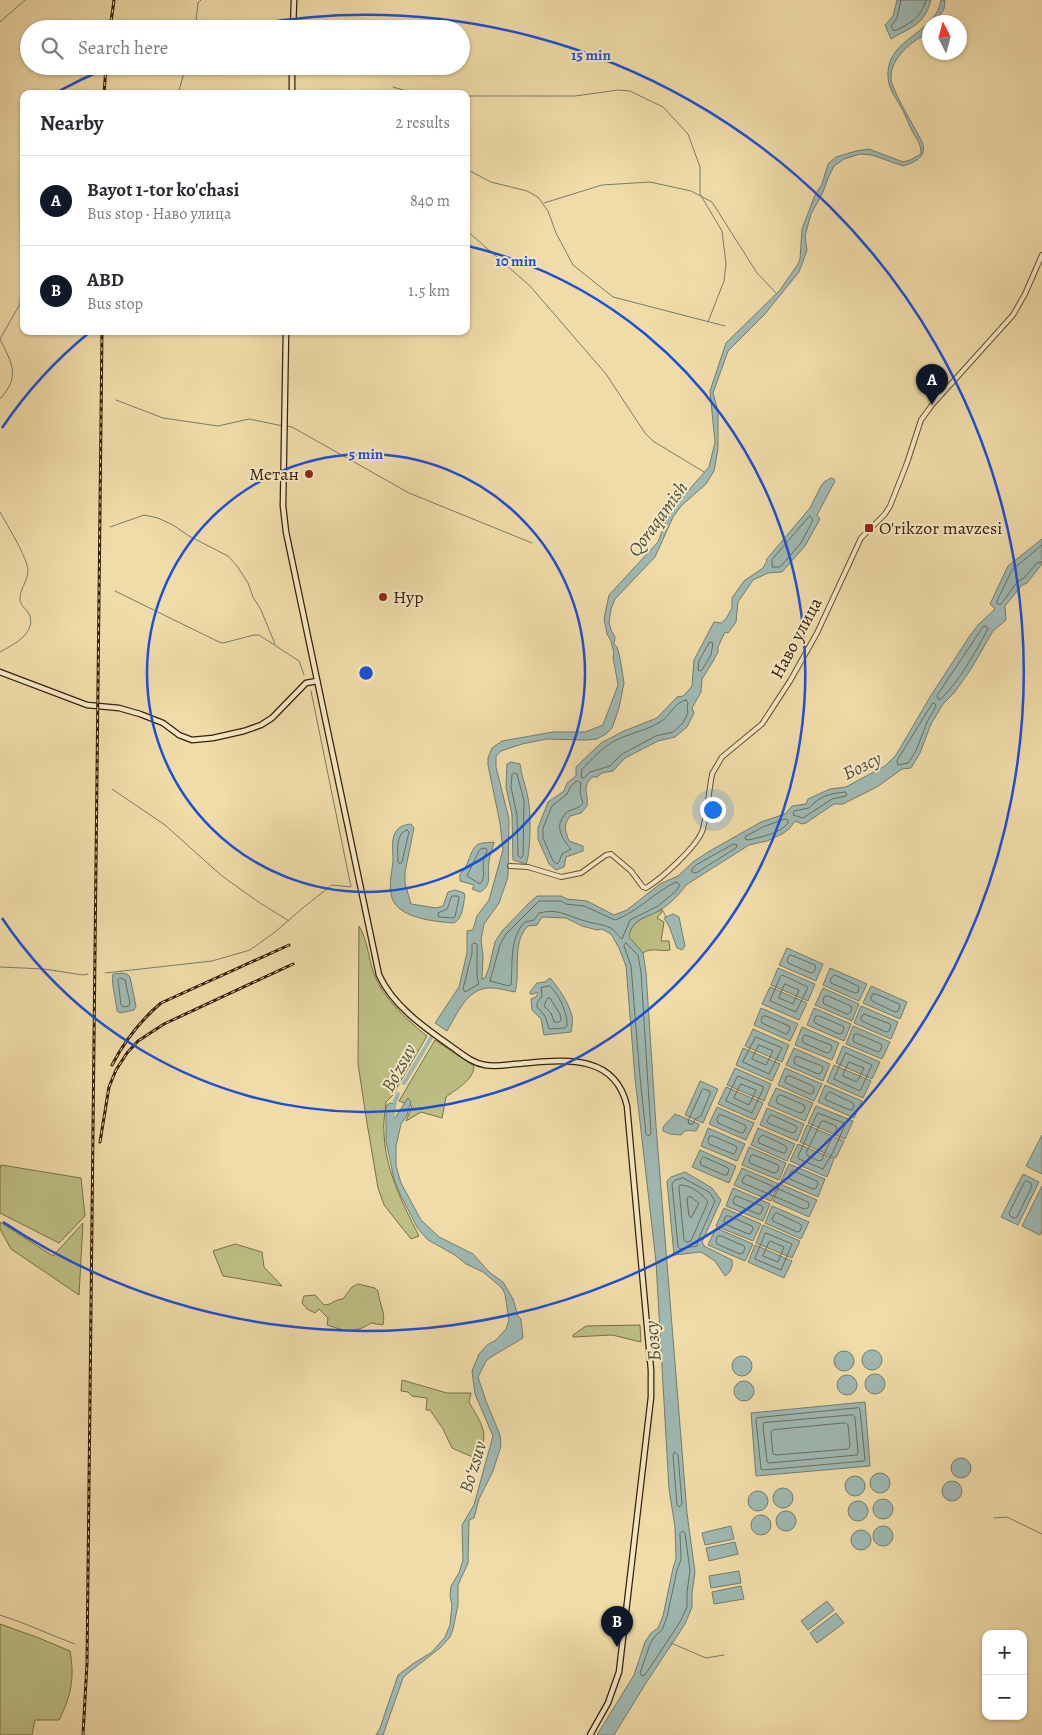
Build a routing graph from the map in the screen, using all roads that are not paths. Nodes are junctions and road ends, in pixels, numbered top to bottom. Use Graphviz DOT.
graph roads {
  1 [pos="294,0"];
  2 [pos="293,20"];
  3 [pos="292,75"];
  4 [pos="292,90"];
  5 [pos="1042,255"];
  6 [pos="286,335"];
  7 [pos="315,671"];
  8 [pos="0,672"];
  9 [pos="317,681"];
  10 [pos="306,683"];
  11 [pos="510,866"];
  12 [pos="590,1735"];
  1 -- 2 [label="main road"];
  3 -- 4 [label="main road"];
  5 -- 11 [label="street, Наво улица"];
  6 -- 7 [label="main road"];
  7 -- 9 [label="main road"];
  7 -- 10 [label="main road"];
  8 -- 10 [label="main road"];
  9 -- 10 [label="main road"];
  9 -- 12 [label="main road"];
}
